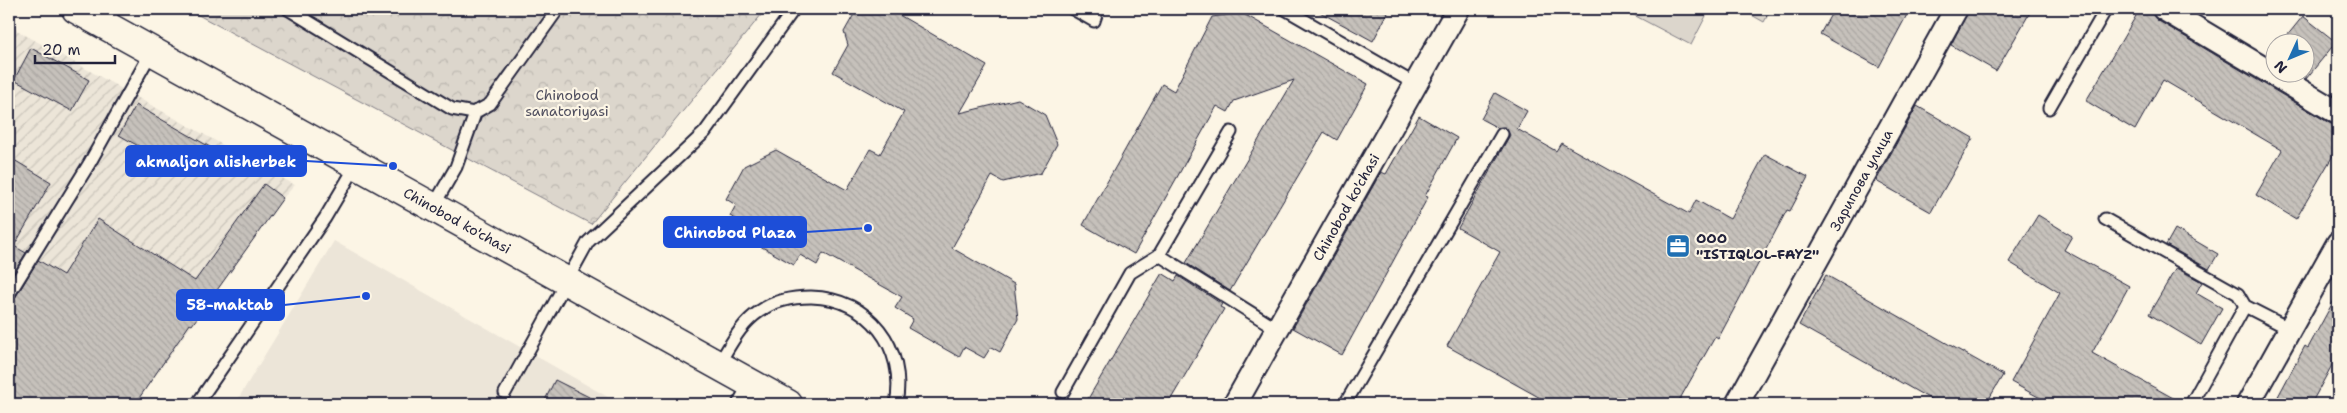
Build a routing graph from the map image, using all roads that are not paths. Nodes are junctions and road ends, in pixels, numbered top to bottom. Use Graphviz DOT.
graph roads {
  1 [pos="76,9"];
  2 [pos="288,9"];
  3 [pos="558,9"];
  4 [pos="794,9"];
  5 [pos="1073,9"];
  6 [pos="1098,9"];
  7 [pos="1285,9"];
  8 [pos="1458,9"];
  9 [pos="1956,9"];
  10 [pos="2106,9"];
  11 [pos="2164,9"];
  12 [pos="111,17"];
  13 [pos="152,50"];
  14 [pos="1415,84"];
  15 [pos="2050,108"];
  16 [pos="476,112"];
  17 [pos="2338,113"];
  18 [pos="1231,132"];
  19 [pos="1502,134"];
  20 [pos="357,164"];
  21 [pos="433,207"];
  22 [pos="2105,219"];
  23 [pos="2338,244"];
  24 [pos="1160,255"];
  25 [pos="567,281"];
  26 [pos="9,294"];
  27 [pos="2245,306"];
  28 [pos="1277,329"];
  29 [pos="2290,329"];
  30 [pos="718,366"];
  31 [pos="1063,392"];
  32 [pos="505,393"];
  33 [pos="744,394"];
  34 [pos="197,404"];
  35 [pos="788,404"];
  36 [pos="896,404"];
  37 [pos="1235,404"];
  38 [pos="1345,404"];
  39 [pos="1737,404"];
  40 [pos="2191,404"];
  41 [pos="2248,404"];
  1 -- 12 [label="main road, Chinobod ko'chasi"];
  2 -- 16 [label="lane"];
  3 -- 16 [label="lane"];
  4 -- 25 [label="lane"];
  5 -- 6 [label="lane"];
  7 -- 14 [label="lane"];
  8 -- 14 [label="street, Chinobod ko'chasi"];
  9 -- 39 [label="street, Зарипова улица"];
  10 -- 15 [label="lane"];
  11 -- 17 [label="street"];
  12 -- 13 [label="main road, Chinobod ko'chasi"];
  13 -- 20 [label="main road, Chinobod ko'chasi"];
  13 -- 26 [label="lane"];
  14 -- 28 [label="street, Chinobod ko'chasi"];
  16 -- 21 [label="lane"];
  18 -- 24 [label="lane"];
  19 -- 38 [label="lane"];
  20 -- 21 [label="main road, Chinobod ko'chasi"];
  20 -- 34 [label="lane"];
  21 -- 25 [label="main road, Chinobod ko'chasi"];
  22 -- 27 [label="lane"];
  23 -- 29 [label="street"];
  24 -- 28 [label="lane"];
  24 -- 31 [label="lane"];
  25 -- 30 [label="main road, Chinobod ko'chasi"];
  25 -- 32 [label="lane"];
  27 -- 29 [label="lane"];
  27 -- 40 [label="lane"];
  28 -- 37 [label="street, Chinobod ko'chasi"];
  29 -- 41 [label="street"];
  30 -- 33 [label="main road, Chinobod ko'chasi"];
  30 -- 36 [label="lane"];
  33 -- 35 [label="main road, Chinobod ko'chasi"];
}
